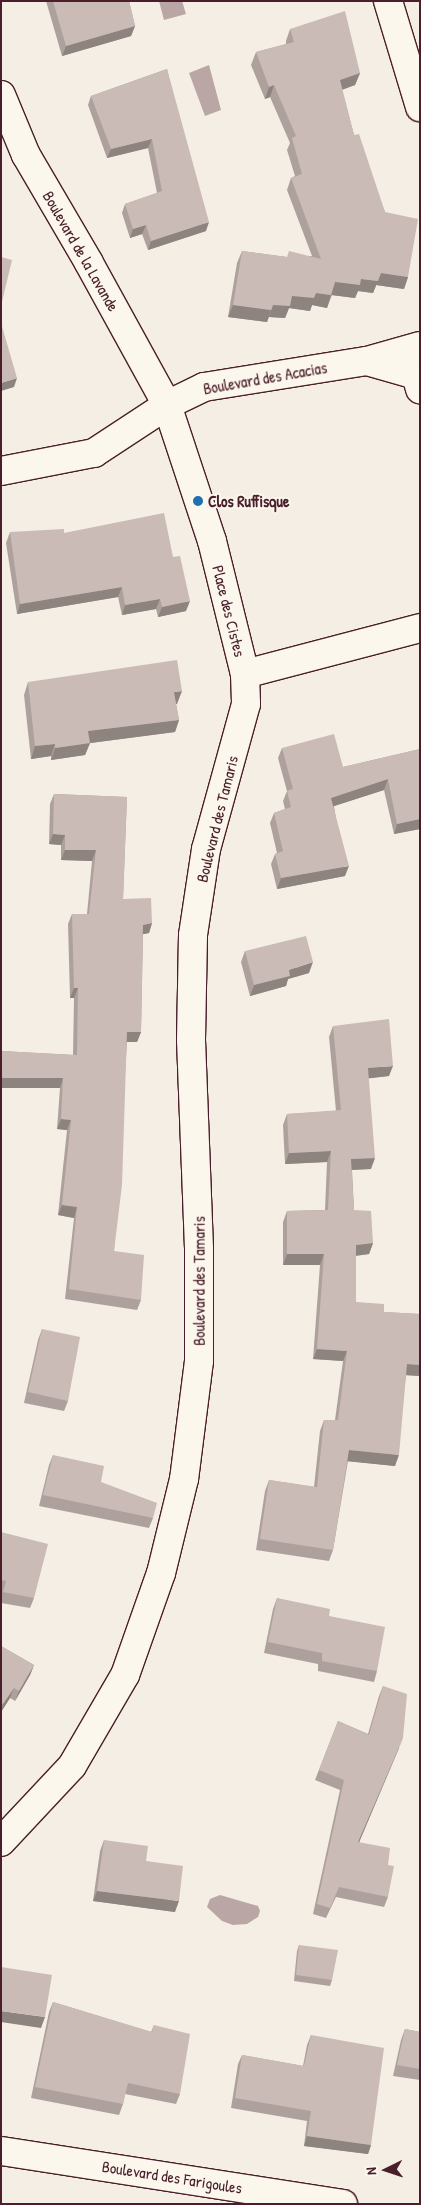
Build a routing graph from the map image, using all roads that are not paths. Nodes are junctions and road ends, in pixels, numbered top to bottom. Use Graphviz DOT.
graph roads {
  1 [pos="388,1"];
  2 [pos="1,95"];
  3 [pos="417,96"];
  4 [pos="420,346"];
  5 [pos="367,361"];
  6 [pos="419,380"];
  7 [pos="166,405"];
  8 [pos="1,471"];
  9 [pos="420,628"];
  10 [pos="245,674"];
  11 [pos="1,1842"];
  12 [pos="1,2151"];
  13 [pos="343,2204"];
  1 -- 3 [label="street"];
  2 -- 7 [label="street, Boulevard de la Lavande"];
  4 -- 5 [label="street, Boulevard des Acacias"];
  5 -- 6 [label="street, Boulevard des Acacias"];
  5 -- 7 [label="street, Boulevard des Acacias"];
  7 -- 8 [label="street, Boulevard des Acacias"];
  7 -- 10 [label="street, Place des Cistes"];
  9 -- 10 [label="street, Place des Cistes"];
  10 -- 11 [label="street, Boulevard des Tamaris"];
  12 -- 13 [label="street, Boulevard des Farigoules"];
}
